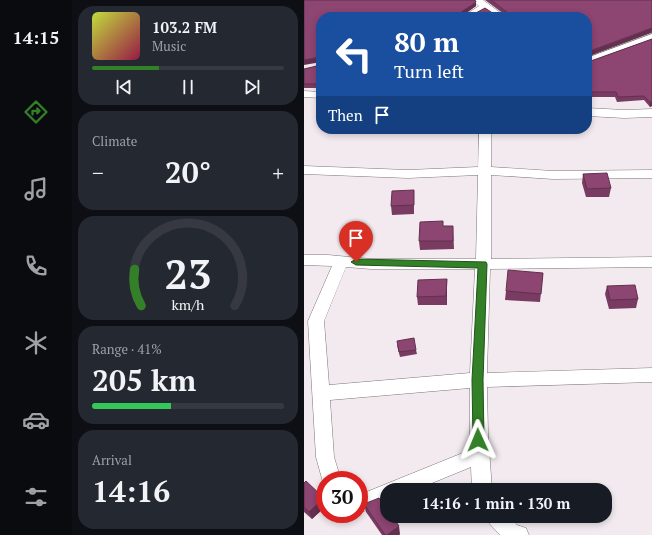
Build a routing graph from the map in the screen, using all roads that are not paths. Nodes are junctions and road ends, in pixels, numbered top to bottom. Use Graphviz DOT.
graph roads {
  1 [pos="481,3"];
  2 [pos="472,12"];
  3 [pos="494,12"];
  4 [pos="652,37"];
  5 [pos="592,59"];
  6 [pos="304,94"];
  7 [pos="316,95"];
  8 [pos="592,112"];
  9 [pos="652,113"];
  10 [pos="485,134"];
  11 [pos="304,170"];
  12 [pos="485,171"];
  13 [pos="652,174"];
  14 [pos="304,260"];
  15 [pos="341,261"];
  16 [pos="652,262"];
  17 [pos="483,264"];
  18 [pos="652,375"];
  19 [pos="477,380"];
  20 [pos="322,393"];
  21 [pos="478,455"];
  22 [pos="329,471"];
  23 [pos="411,483"];
  24 [pos="481,483"];
  25 [pos="380,496"];
  26 [pos="368,500"];
  27 [pos="502,523"];
  28 [pos="519,535"];
  1 -- 2 [label="street"];
  1 -- 3 [label="street"];
  4 -- 5 [label="street"];
  6 -- 7 [label="street"];
  8 -- 9 [label="street"];
  10 -- 12 [label="street"];
  11 -- 12 [label="street"];
  12 -- 13 [label="street"];
  12 -- 17 [label="street"];
  14 -- 15 [label="street"];
  15 -- 17 [label="street"];
  15 -- 20 [label="street"];
  16 -- 17 [label="street"];
  17 -- 19 [label="street"];
  18 -- 19 [label="street"];
  19 -- 20 [label="street"];
  19 -- 21 [label="street"];
  20 -- 22 [label="street"];
  21 -- 23 [label="street"];
  21 -- 24 [label="street"];
  25 -- 26 [label="street"];
  27 -- 28 [label="street"];
}
